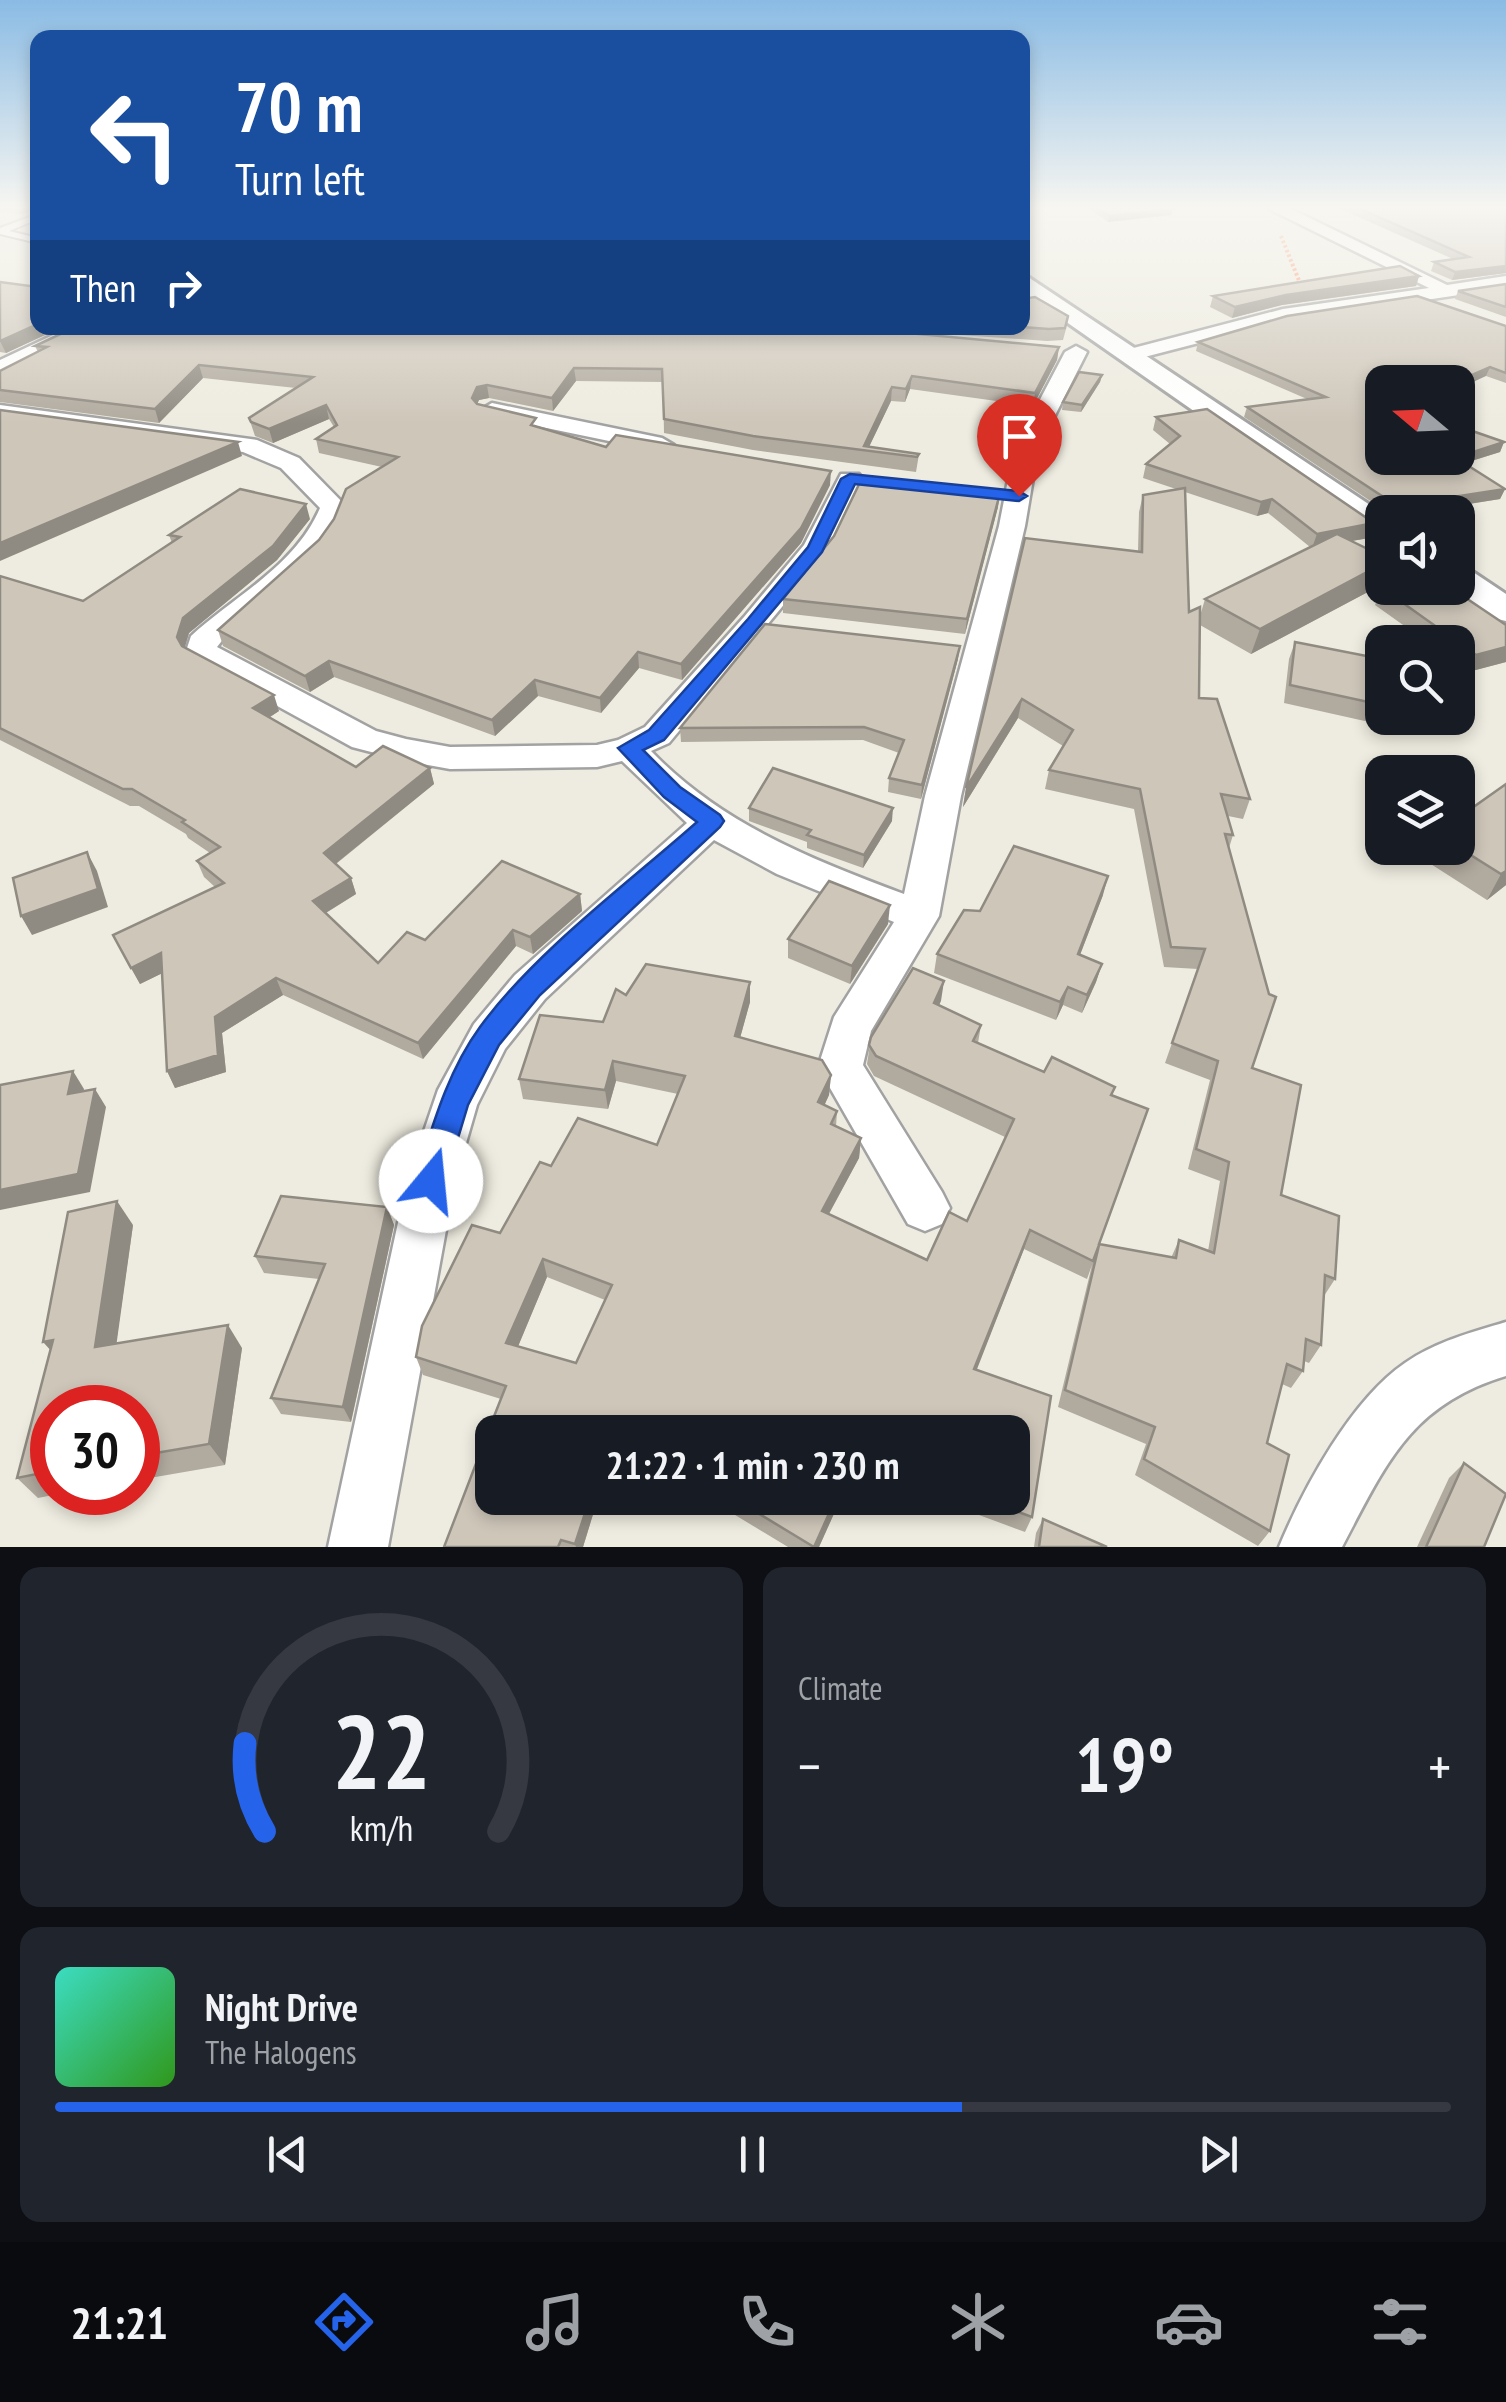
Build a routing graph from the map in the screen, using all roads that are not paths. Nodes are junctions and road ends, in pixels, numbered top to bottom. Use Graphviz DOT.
graph roads {
  1 [pos="1412,279"];
  2 [pos="1506,282"];
  3 [pos="1030,286"];
  4 [pos="1450,299"];
  5 [pos="68,335"];
  6 [pos="1124,352"];
  7 [pos="0,368"];
  8 [pos="488,408"];
  9 [pos="0,412"];
  10 [pos="690,450"];
  11 [pos="849,478"];
  12 [pos="1365,515"];
  13 [pos="1475,586"];
  14 [pos="1502,600"];
  15 [pos="755,623"];
  16 [pos="788,627"];
  17 [pos="629,748"];
  18 [pos="712,821"];
  19 [pos="920,916"];
  20 [pos="925,1208"];
  21 [pos="1506,1348"];
  22 [pos="358,1547"];
  23 [pos="1309,1547"];
  1 -- 4 [label="street"];
  2 -- 4 [label="street"];
  3 -- 6 [label="street"];
  4 -- 6 [label="street"];
  5 -- 7 [label="street"];
  6 -- 12 [label="street"];
  6 -- 19 [label="street"];
  8 -- 10 [label="street"];
  9 -- 17 [label="street"];
  11 -- 15 [label="street"];
  13 -- 14 [label="street"];
  15 -- 16 [label="street"];
  15 -- 17 [label="street"];
  17 -- 18 [label="street"];
  18 -- 19 [label="street"];
  18 -- 22 [label="street"];
  19 -- 20 [label="street"];
  21 -- 23 [label="street"];
}
